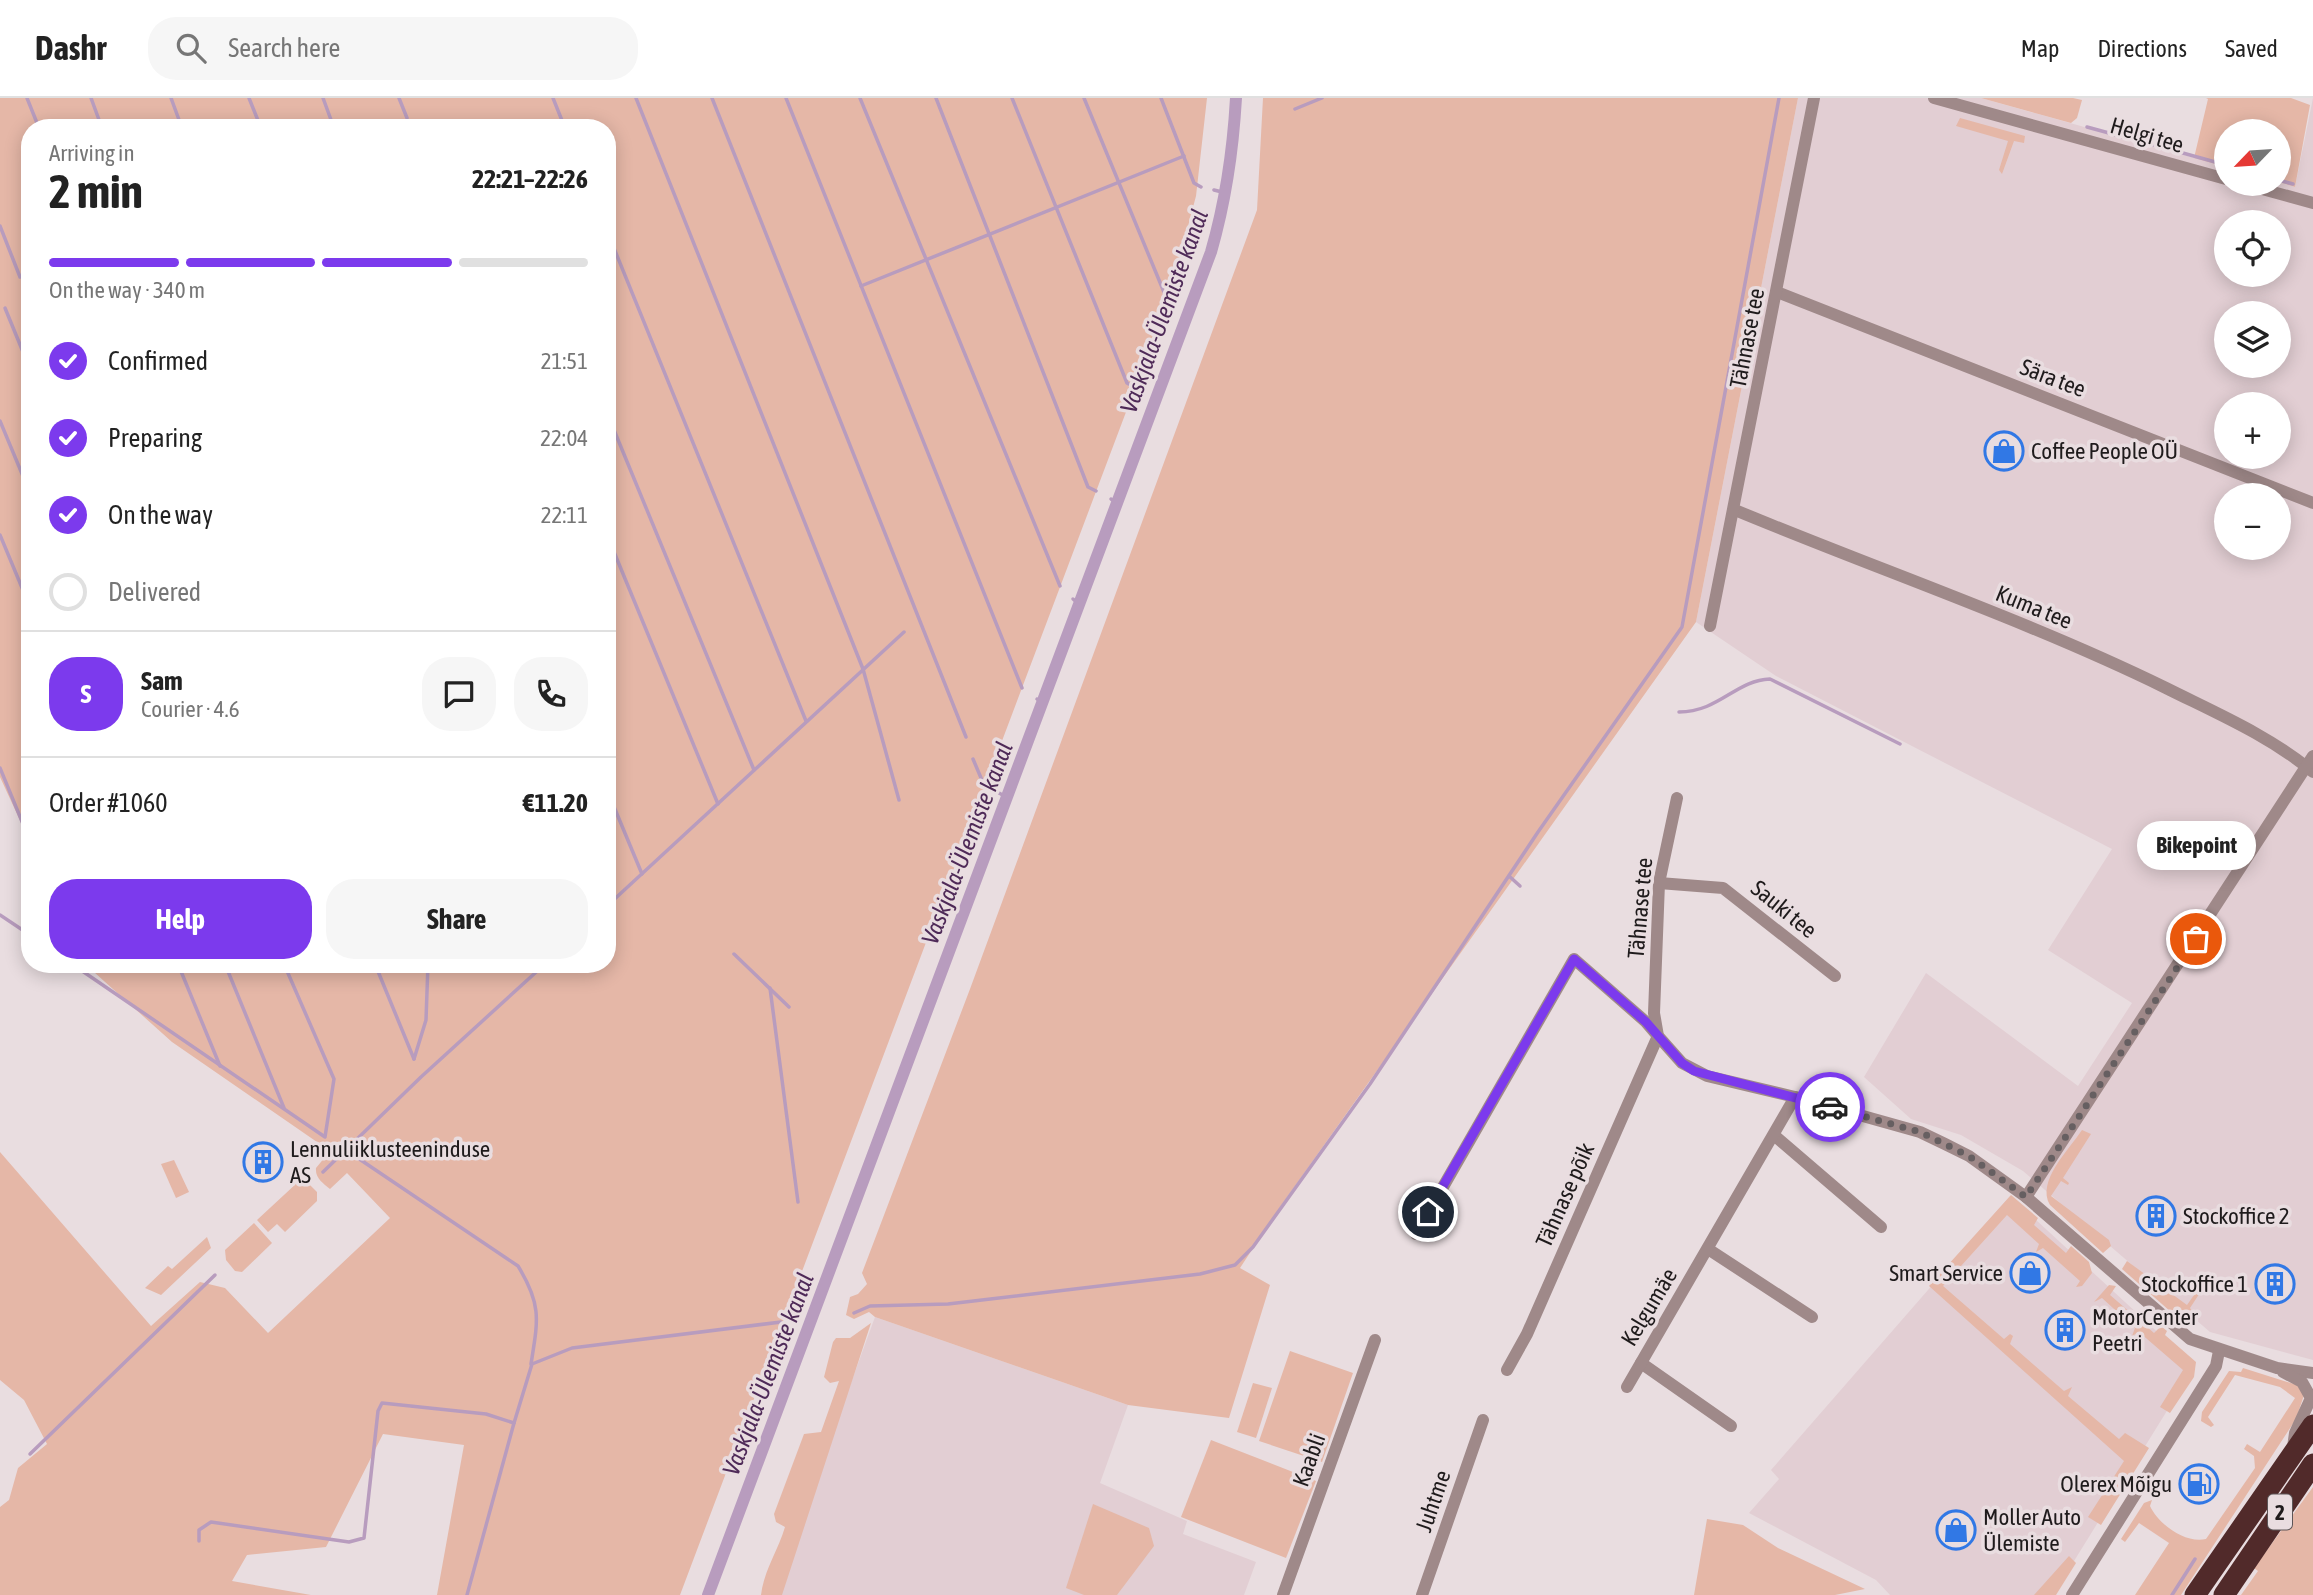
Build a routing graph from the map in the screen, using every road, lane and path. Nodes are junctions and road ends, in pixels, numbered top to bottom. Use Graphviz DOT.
graph roads {
  1 [pos="1814,98"];
  2 [pos="1934,98"];
  3 [pos="2214,176"];
  4 [pos="2288,196"];
  5 [pos="2313,203"];
  6 [pos="1777,292"];
  7 [pos="2313,503"];
  8 [pos="1735,510"];
  9 [pos="1710,626"];
  10 [pos="2311,765"];
  11 [pos="1677,798"];
  12 [pos="1660,883"];
  13 [pos="1835,976"];
  14 [pos="1658,1037"];
  15 [pos="1796,1097"];
  16 [pos="1775,1136"];
  17 [pos="2026,1197"];
  18 [pos="1881,1227"];
  19 [pos="1416,1234"];
  20 [pos="1708,1249"];
  21 [pos="1812,1317"];
  22 [pos="1374,1340"];
  23 [pos="2219,1352"];
  24 [pos="1641,1363"];
  25 [pos="2277,1368"];
  26 [pos="1507,1370"];
  27 [pos="2313,1373"];
  28 [pos="1627,1387"];
  29 [pos="1483,1420"];
  30 [pos="2313,1425"];
  31 [pos="1731,1426"];
  32 [pos="2292,1454"];
  33 [pos="2313,1464"];
  34 [pos="1283,1595"];
  35 [pos="1422,1595"];
  36 [pos="2072,1595"];
  37 [pos="2196,1595"];
  38 [pos="2224,1595"];
  1 -- 6 [label="street, Tähnase tee"];
  2 -- 3 [label="street, Helgi tee"];
  4 -- 5 [label="street"];
  6 -- 7 [label="street, Sära tee"];
  6 -- 8 [label="street, Tähnase tee"];
  8 -- 9 [label="street, Tähnase tee"];
  8 -- 10 [label="street, Kuma tee"];
  10 -- 17 [label="street"];
  11 -- 12 [label="street, Tähnase tee"];
  12 -- 13 [label="street, Sauki tee"];
  12 -- 14 [label="street, Tähnase tee"];
  14 -- 15 [label="street"];
  14 -- 19 [label="street"];
  14 -- 26 [label="street, Tähnase põik"];
  15 -- 16 [label="street, Kelgumäe"];
  15 -- 17 [label="street"];
  16 -- 18 [label="street"];
  16 -- 20 [label="street, Kelgumäe"];
  17 -- 23 [label="street"];
  20 -- 21 [label="street"];
  20 -- 24 [label="street, Kelgumäe"];
  22 -- 34 [label="street, Kaabli"];
  23 -- 25 [label="street"];
  23 -- 36 [label="street"];
  24 -- 28 [label="street, Kelgumäe"];
  24 -- 31 [label="street"];
  25 -- 27 [label="street"];
  25 -- 32 [label="street"];
  29 -- 35 [label="street, Juhtme"];
  30 -- 32 [label="highway, 2"];
  32 -- 37 [label="highway, 2"];
  33 -- 38 [label="highway, 2"];
}
